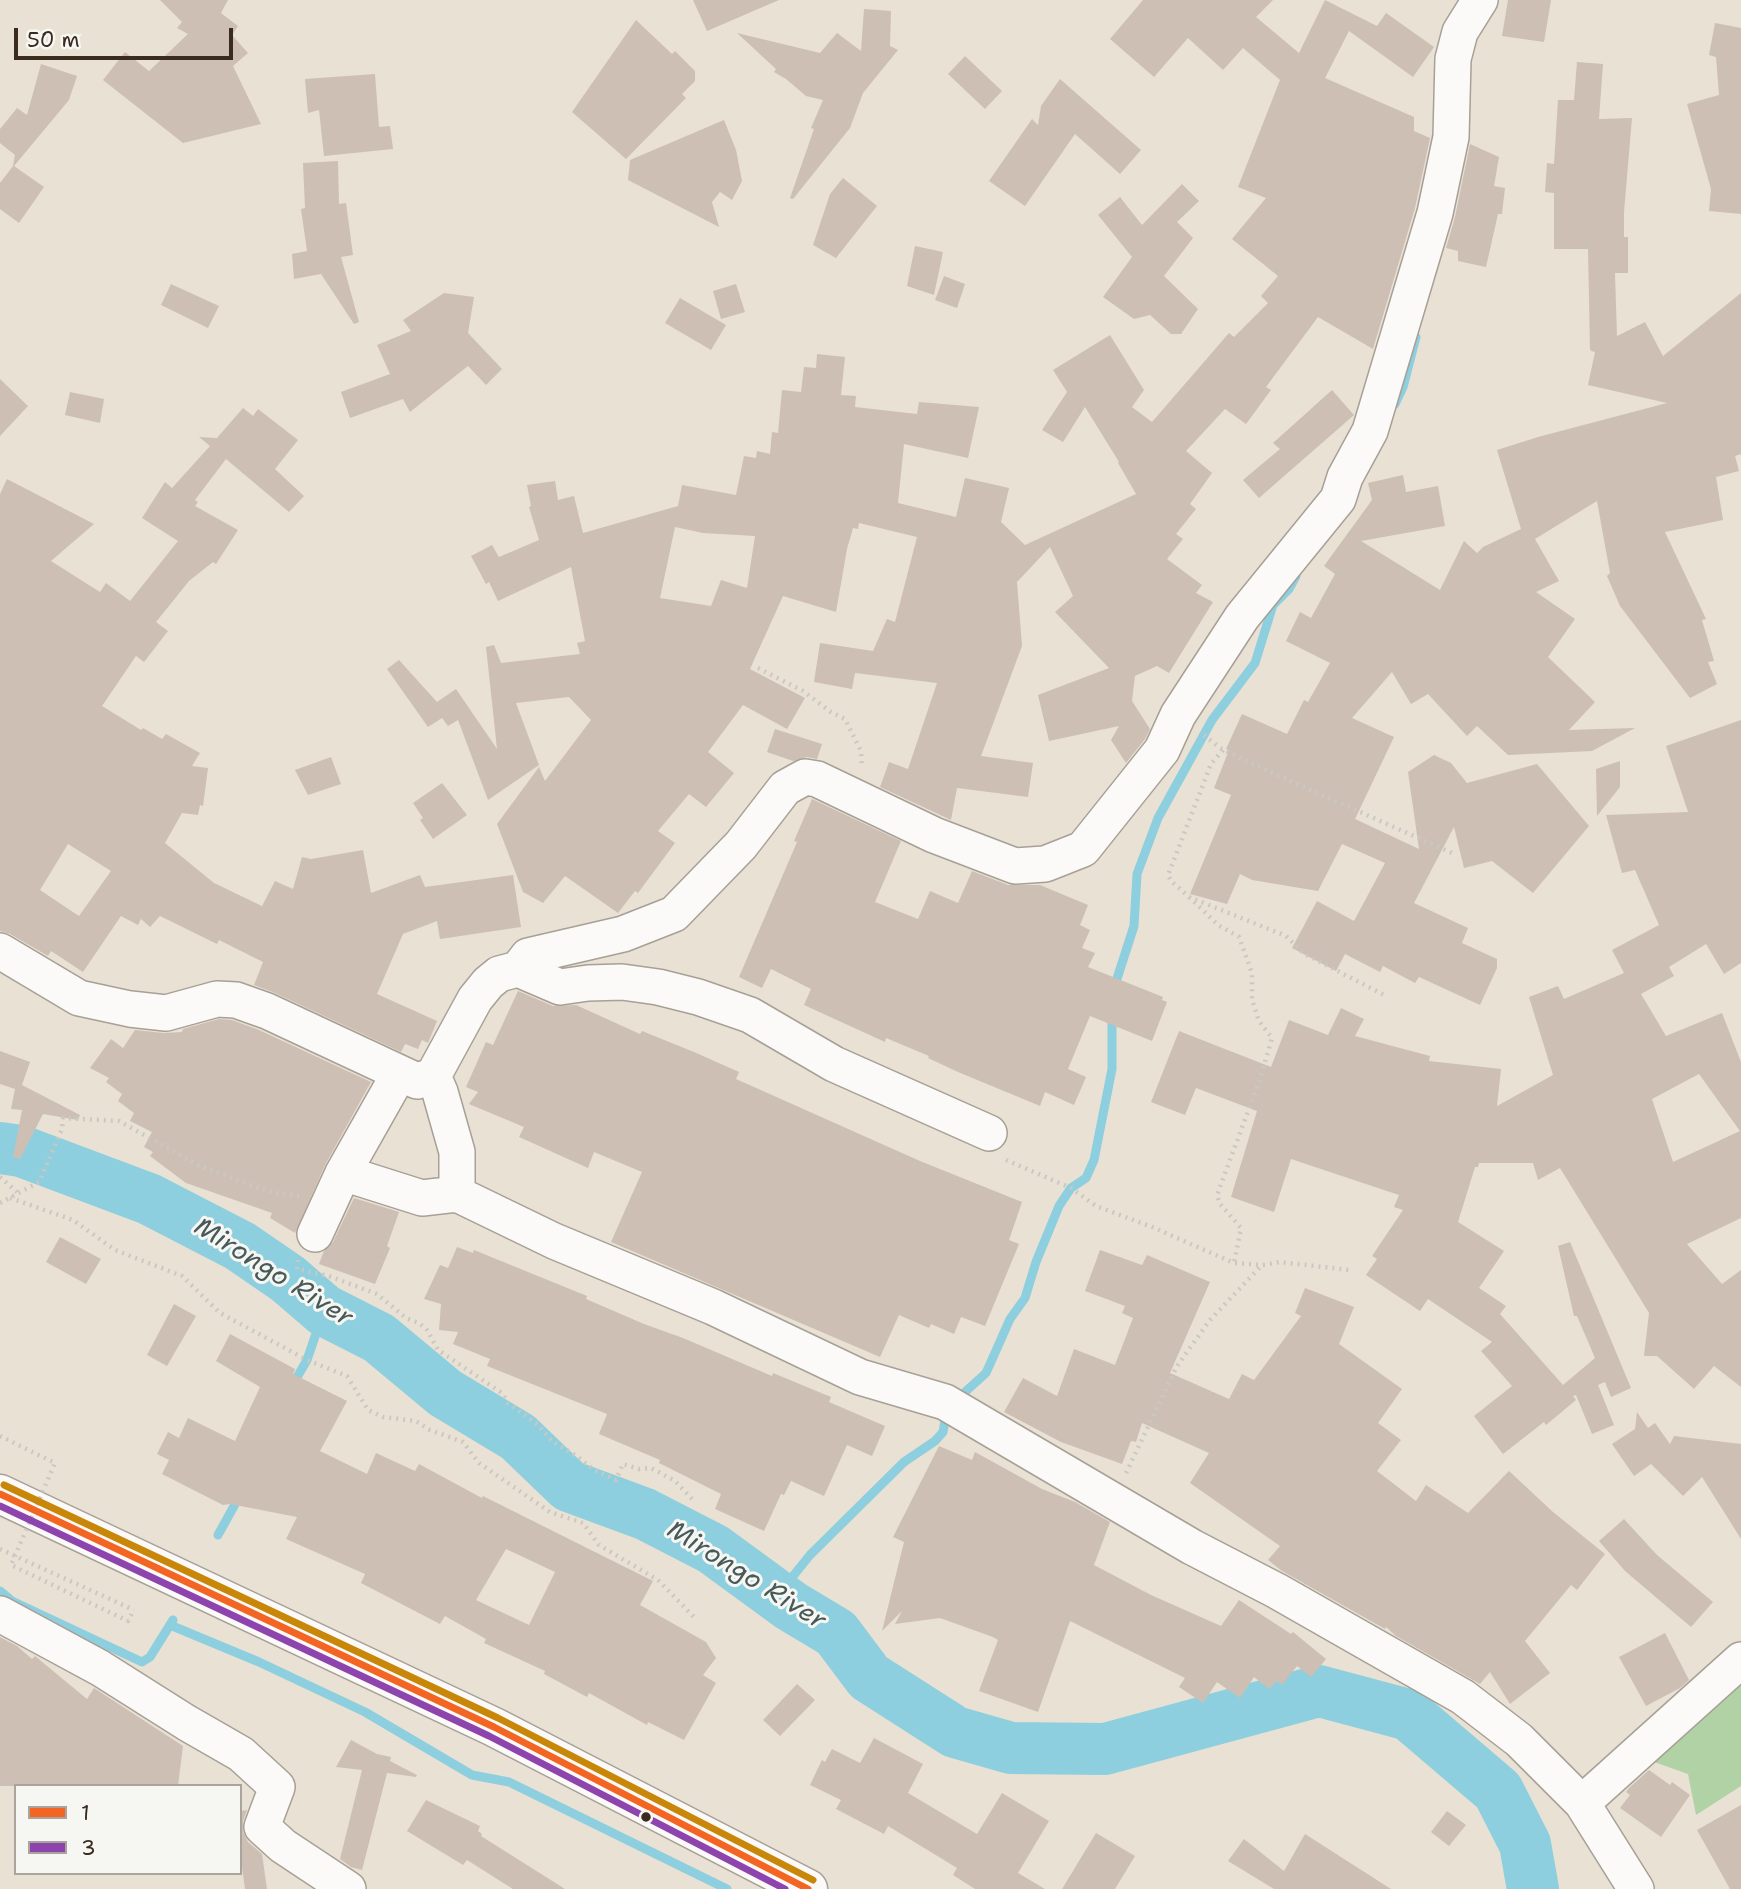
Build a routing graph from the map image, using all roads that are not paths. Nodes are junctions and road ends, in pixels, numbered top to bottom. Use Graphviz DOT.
graph roads {
  1 [pos="1480,0"];
  2 [pos="0,951"];
  3 [pos="518,969"];
  4 [pos="416,1075"];
  5 [pos="989,1133"];
  6 [pos="336,1187"];
  7 [pos="457,1194"];
  8 [pos="315,1234"];
  9 [pos="0,1494"];
  10 [pos="0,1614"];
  11 [pos="1741,1660"];
  12 [pos="1582,1803"];
  13 [pos="348,1889"];
  14 [pos="808,1889"];
  15 [pos="1636,1889"];
  1 -- 3 [label="street"];
  2 -- 4 [label="street"];
  3 -- 4 [label="street"];
  3 -- 5 [label="street"];
  4 -- 6 [label="street"];
  4 -- 7 [label="street"];
  6 -- 7 [label="street"];
  6 -- 8 [label="street"];
  7 -- 12 [label="street"];
  9 -- 14 [label="highway"];
  10 -- 13 [label="street"];
  11 -- 12 [label="street"];
  12 -- 15 [label="street"];
}
